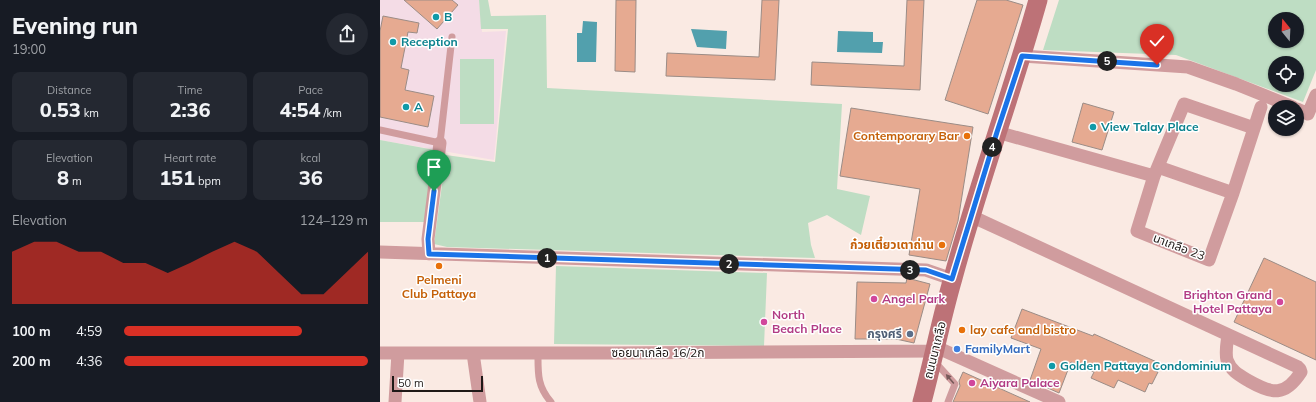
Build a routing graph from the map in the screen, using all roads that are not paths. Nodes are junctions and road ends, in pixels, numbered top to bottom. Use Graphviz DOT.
graph roads {
  1 [pos="1038,0"];
  2 [pos="452,37"];
  3 [pos="1022,56"];
  4 [pos="1316,95"];
  5 [pos="1275,100"];
  6 [pos="1261,107"];
  7 [pos="1307,113"];
  8 [pos="1254,128"];
  9 [pos="380,130"];
  10 [pos="997,132"];
  11 [pos="440,143"];
  12 [pos="1156,172"];
  13 [pos="1233,193"];
  14 [pos="971,216"];
  15 [pos="380,252"];
  16 [pos="429,254"];
  17 [pos="952,279"];
  18 [pos="1228,335"];
  19 [pos="380,353"];
  20 [pos="398,353"];
  21 [pos="473,353"];
  22 [pos="538,353"];
  23 [pos="935,353"];
  24 [pos="395,402"];
  25 [pos="480,402"];
  26 [pos="551,402"];
  27 [pos="922,402"];
  28 [pos="948,402"];
  29 [pos="1059,402"];
  1 -- 3 [label="street, ถนนนาเกลือ"];
  2 -- 11 [label="lane"];
  3 -- 5 [label="street"];
  3 -- 10 [label="street, ถนนนาเกลือ"];
  4 -- 7 [label="street"];
  6 -- 8 [label="street, นาเกลือ 23"];
  8 -- 12 [label="street, นาเกลือ 23"];
  8 -- 13 [label="street, นาเกลือ 23"];
  9 -- 11 [label="lane"];
  10 -- 12 [label="street"];
  10 -- 14 [label="street, ถนนนาเกลือ"];
  11 -- 16 [label="street"];
  12 -- 13 [label="street"];
  12 -- 13 [label="street, นาเกลือ 23"];
  14 -- 17 [label="street, ถนนนาเกลือ"];
  14 -- 18 [label="street"];
  15 -- 16 [label="street"];
  16 -- 17 [label="street"];
  17 -- 23 [label="street, ถนนนาเกลือ"];
  18 -- 18 [label="street"];
  19 -- 20 [label="street, ซอยนาเกลือ 16/2ก"];
  20 -- 21 [label="street, ซอยนาเกลือ 16/2ก"];
  20 -- 24 [label="street"];
  21 -- 22 [label="street, ซอยนาเกลือ 16/2ก"];
  21 -- 25 [label="street"];
  22 -- 23 [label="street, ซอยนาเกลือ 16/2ก"];
  22 -- 26 [label="lane"];
  23 -- 27 [label="street, ถนนนาเกลือ"];
  28 -- 23 [label="lane, one-way"];
  23 -- 29 [label="street"];
}
